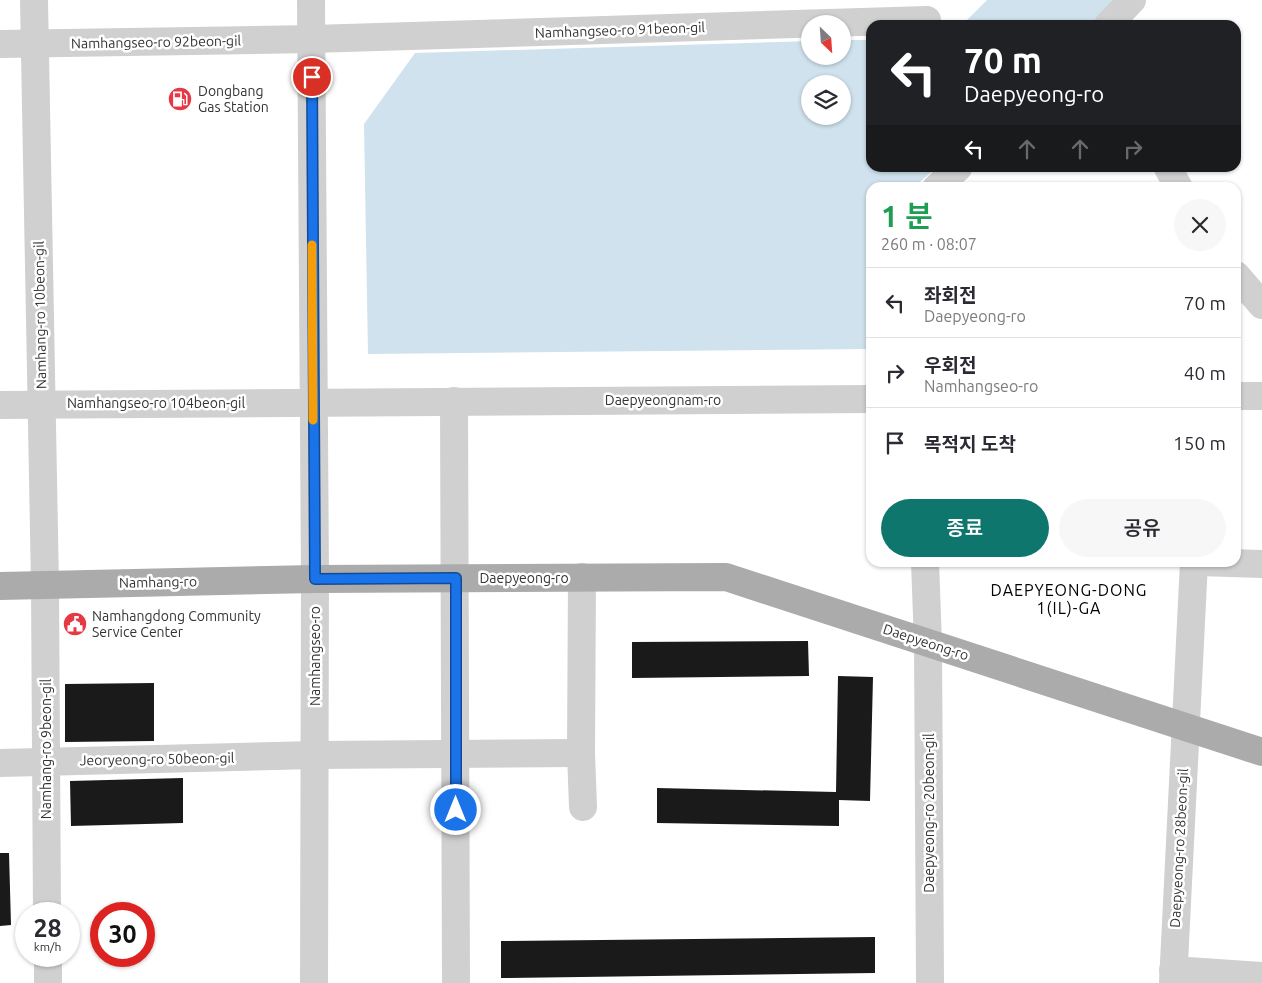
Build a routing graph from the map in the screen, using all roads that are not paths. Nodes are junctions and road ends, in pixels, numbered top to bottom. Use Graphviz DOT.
graph roads {
  1 [pos="34,0"];
  2 [pos="311,0"];
  3 [pos="1132,0"];
  4 [pos="1113,20"];
  5 [pos="866,22"];
  6 [pos="312,39"];
  7 [pos="0,44"];
  8 [pos="35,44"];
  9 [pos="954,172"];
  10 [pos="943,182"];
  11 [pos="1241,281"];
  12 [pos="1262,305"];
  13 [pos="1241,396"];
  14 [pos="1262,396"];
  15 [pos="866,399"];
  16 [pos="454,401"];
  17 [pos="313,402"];
  18 [pos="41,404"];
  19 [pos="0,405"];
  20 [pos="1241,563"];
  21 [pos="1262,564"];
  22 [pos="925,567"];
  23 [pos="1194,567"];
  24 [pos="582,577"];
  25 [pos="456,578"];
  26 [pos="315,579"];
  27 [pos="45,585"];
  28 [pos="0,586"];
  29 [pos="928,643"];
  30 [pos="1185,727"];
  31 [pos="1262,752"];
  32 [pos="456,754"];
  33 [pos="581,754"];
  34 [pos="315,755"];
  35 [pos="46,762"];
  36 [pos="0,763"];
  37 [pos="583,807"];
  38 [pos="47,902"];
  39 [pos="48,967"];
  40 [pos="1173,976"];
  41 [pos="1262,976"];
  42 [pos="48,983"];
  43 [pos="314,983"];
  44 [pos="456,983"];
  45 [pos="930,983"];
  1 -- 8 [label="street, Namhang-ro 10beon-gil"];
  2 -- 6 [label="street, Namhangseo-ro"];
  3 -- 4 [label="street"];
  5 -- 6 [label="street, Namhangseo-ro 91beon-gil"];
  6 -- 8 [label="street, Namhangseo-ro 92beon-gil"];
  6 -- 17 [label="street, Namhangseo-ro"];
  7 -- 8 [label="street, Namhangseo-ro 92beon-gil"];
  8 -- 18 [label="street, Namhang-ro 10beon-gil"];
  9 -- 10 [label="street"];
  11 -- 12 [label="street"];
  13 -- 14 [label="street"];
  15 -- 16 [label="street, Daepyeongnam-ro"];
  16 -- 17 [label="street, Daepyeongnam-ro"];
  16 -- 25 [label="street"];
  17 -- 18 [label="street, Namhangseo-ro 104beon-gil"];
  17 -- 26 [label="street, Namhangseo-ro"];
  18 -- 19 [label="street, Namhangseo-ro 104beon-gil"];
  18 -- 27 [label="street, Namhang-ro 10beon-gil"];
  20 -- 21 [label="street"];
  22 -- 29 [label="street, Daepyeong-ro 20beon-gil"];
  23 -- 30 [label="street, Daepyeong-ro 28beon-gil"];
  24 -- 25 [label="main road, Daepyeong-ro"];
  24 -- 29 [label="main road, Daepyeong-ro"];
  24 -- 33 [label="street, Daepyeong-ro"];
  25 -- 26 [label="main road, Daepyeong-ro"];
  25 -- 32 [label="street"];
  26 -- 27 [label="main road, Namhang-ro"];
  26 -- 34 [label="street, Namhangseo-ro"];
  27 -- 28 [label="main road, Namhang-ro"];
  27 -- 35 [label="street, Namhang-ro 9beon-gil"];
  29 -- 30 [label="main road, Daepyeong-ro"];
  29 -- 45 [label="street, Daepyeong-ro 20beon-gil"];
  30 -- 31 [label="main road, Daepyeong-ro"];
  30 -- 40 [label="street, Daepyeong-ro 28beon-gil"];
  32 -- 33 [label="street, Jeoryeong-ro 50beon-gil"];
  32 -- 34 [label="street, Jeoryeong-ro 50beon-gil"];
  32 -- 44 [label="street"];
  33 -- 37 [label="street, Daepyeong-ro"];
  34 -- 35 [label="street, Jeoryeong-ro 50beon-gil"];
  34 -- 43 [label="street, Namhangseo-ro"];
  35 -- 36 [label="street, Jeoryeong-ro 50beon-gil"];
  35 -- 38 [label="street, Namhang-ro 9beon-gil"];
  39 -- 42 [label="street"];
  40 -- 41 [label="street, Daepyeong-ro 28beon-gil"];
}
